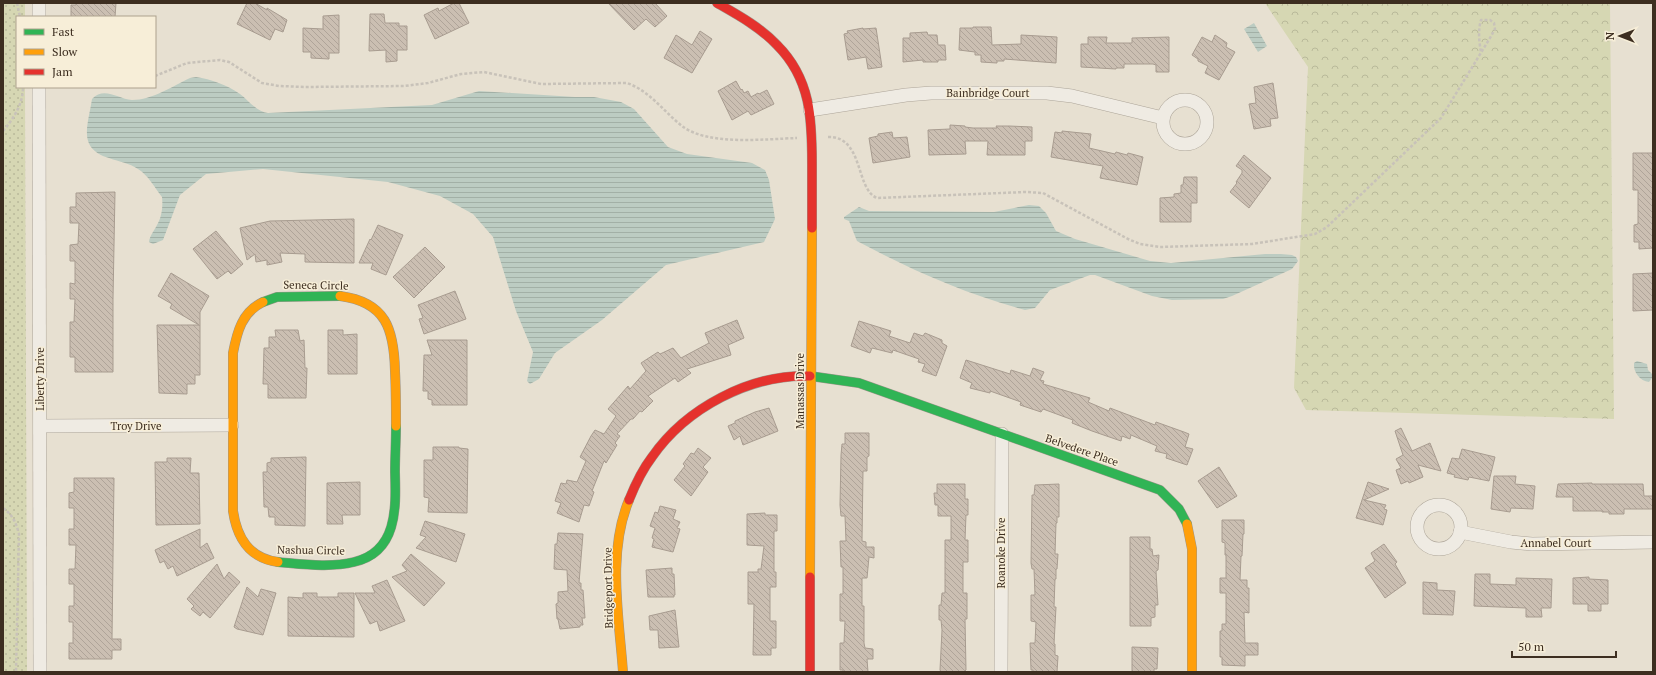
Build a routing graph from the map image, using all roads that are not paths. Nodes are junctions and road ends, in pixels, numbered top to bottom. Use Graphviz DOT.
graph roads {
  1 [pos="39,3"];
  2 [pos="717,3"];
  3 [pos="39,16"];
  4 [pos="39,88"];
  5 [pos="810,110"];
  6 [pos="1163,118"];
  7 [pos="812,377"];
  8 [pos="40,426"];
  9 [pos="232,426"];
  10 [pos="396,431"];
  11 [pos="1002,434"];
  12 [pos="1460,532"];
  13 [pos="1653,542"];
  14 [pos="40,672"];
  15 [pos="623,672"];
  16 [pos="810,672"];
  17 [pos="1001,672"];
  18 [pos="1192,672"];
  1 -- 3 [label="street"];
  2 -- 5 [label="street, Manassas Drive"];
  4 -- 8 [label="street, Liberty Drive"];
  5 -- 6 [label="street, Bainbridge Court"];
  5 -- 7 [label="street, Manassas Drive"];
  7 -- 11 [label="street, Belvedere Place"];
  7 -- 15 [label="street, Bridgeport Drive"];
  7 -- 16 [label="street, Manassas Drive"];
  8 -- 9 [label="street, Troy Drive"];
  8 -- 14 [label="street, Liberty Drive"];
  9 -- 10 [label="street, Seneca Circle"];
  9 -- 10 [label="street, Nashua Circle"];
  11 -- 17 [label="street, Roanoke Drive"];
  11 -- 18 [label="street, Belvedere Place"];
  12 -- 13 [label="street, Annabel Court"];
}
